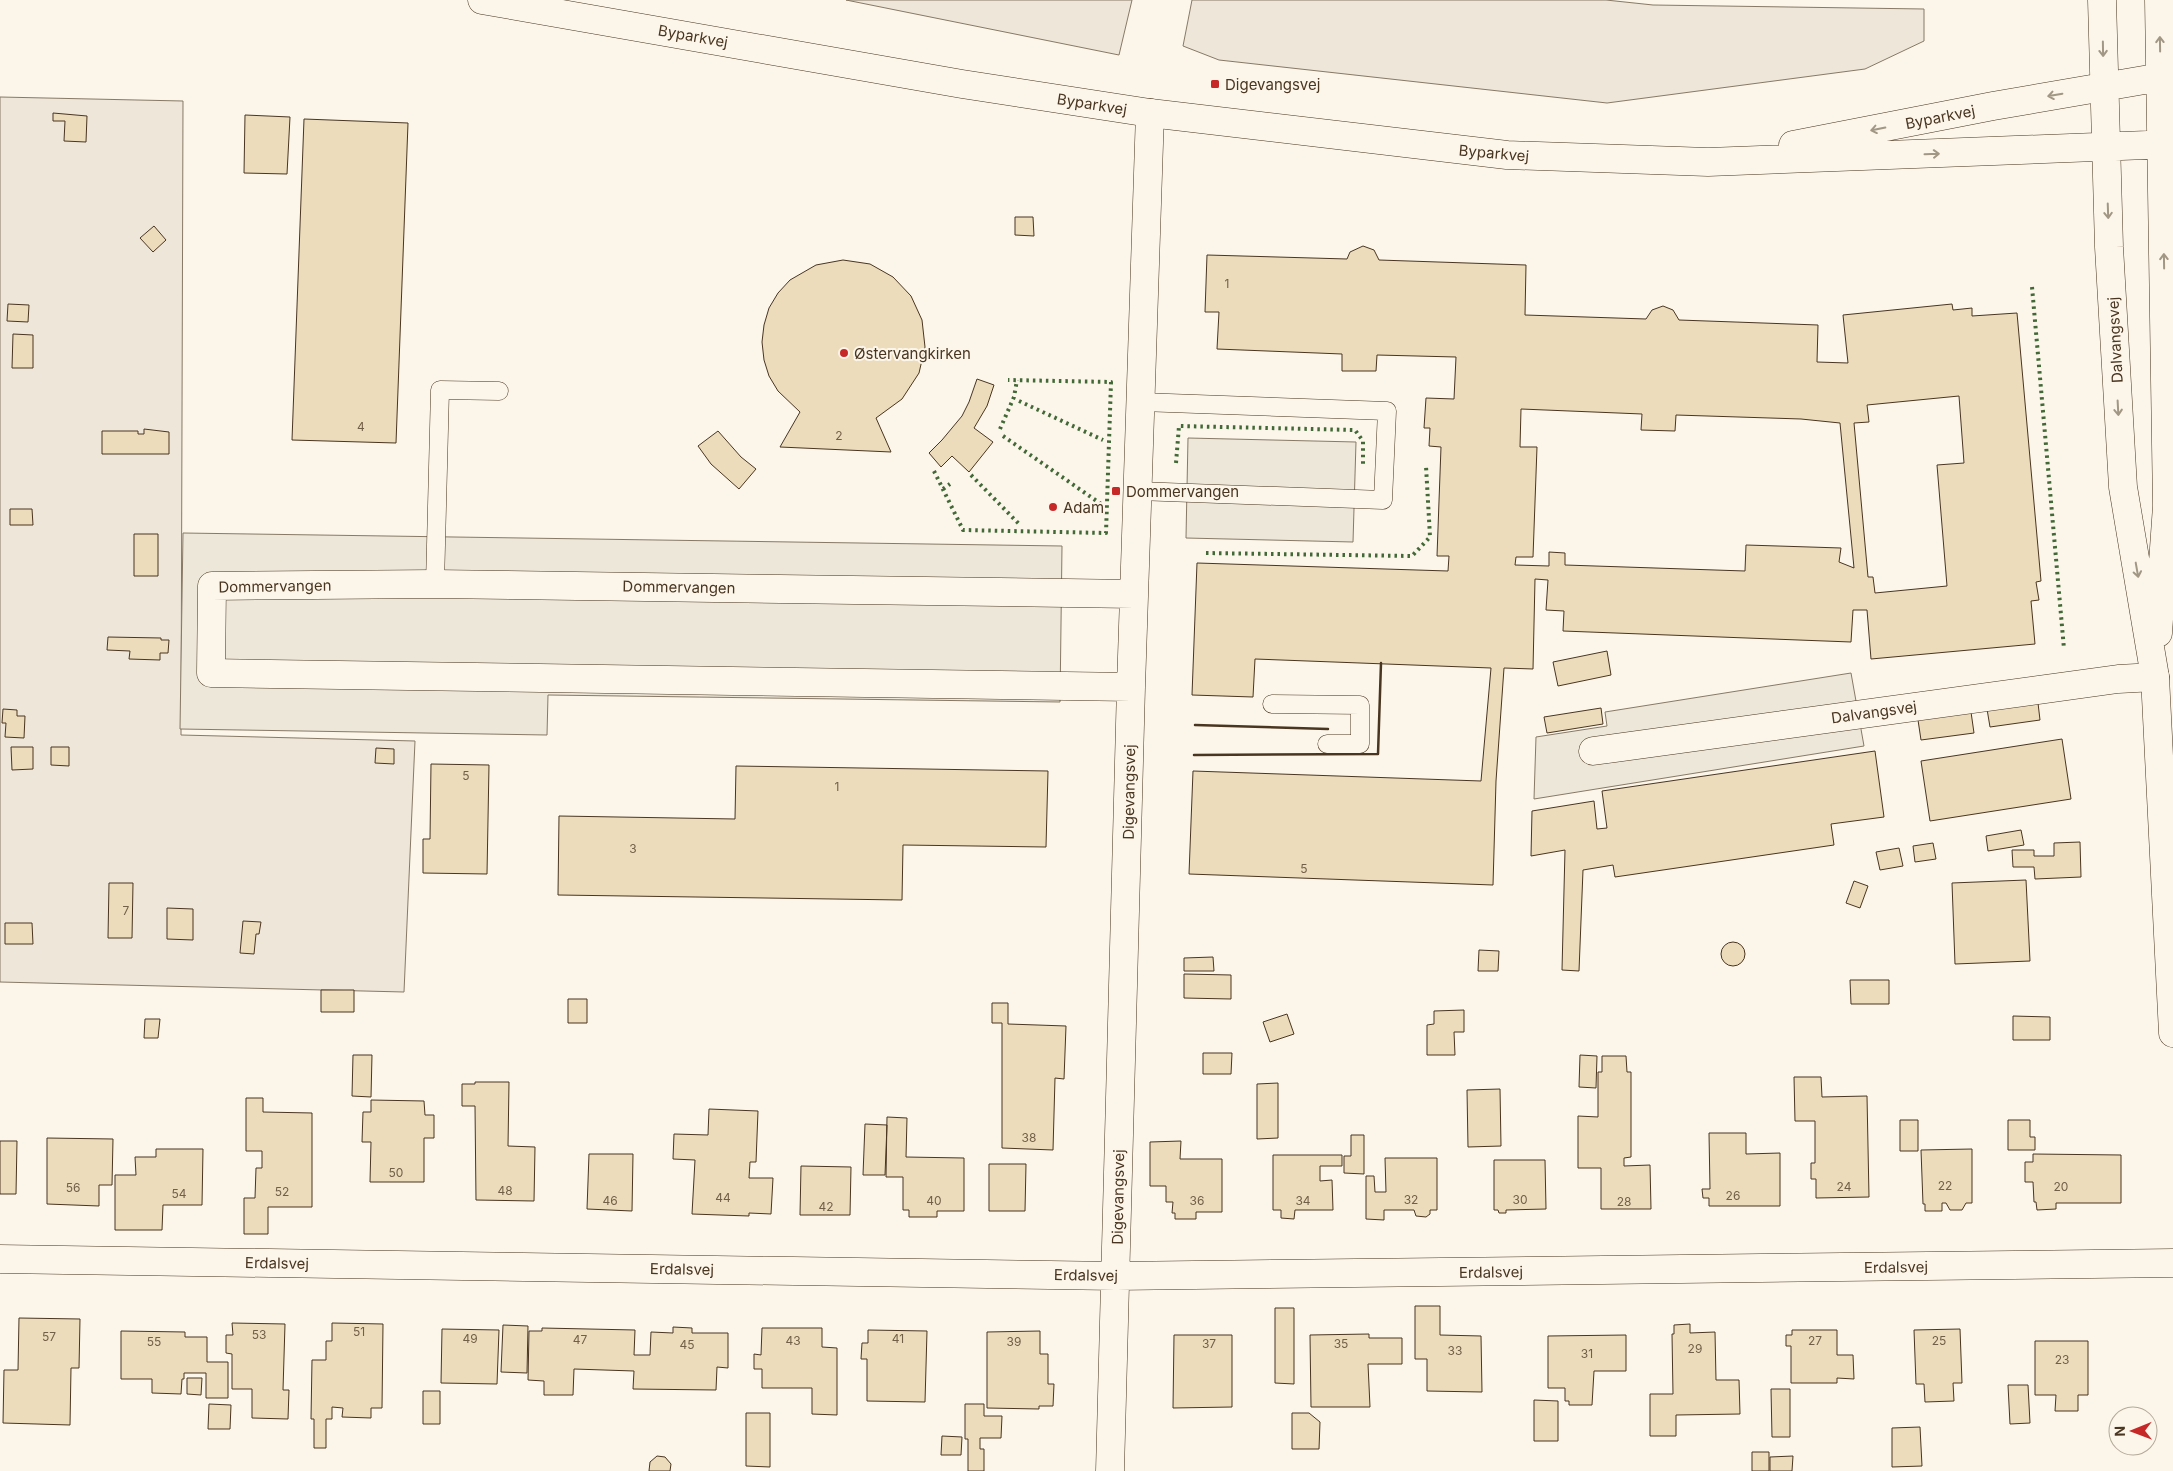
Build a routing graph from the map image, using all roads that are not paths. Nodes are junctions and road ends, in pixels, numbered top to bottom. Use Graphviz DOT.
graph roads {
  1 [pos="482,0"];
  2 [pos="2102,0"];
  3 [pos="2160,0"];
  4 [pos="2167,76"];
  5 [pos="2103,86"];
  6 [pos="1150,112"];
  7 [pos="2168,145"];
  8 [pos="2106,148"];
  9 [pos="1708,162"];
  10 [pos="500,391"];
  11 [pos="1141,402"];
  12 [pos="1138,492"];
  13 [pos="434,584"];
  14 [pos="1134,594"];
  15 [pos="2155,677"];
  16 [pos="1131,687"];
  17 [pos="1272,704"];
  18 [pos="1327,744"];
  19 [pos="1593,750"];
  20 [pos="2173,1033"];
  21 [pos="0,1259"];
  22 [pos="2173,1264"];
  23 [pos="1116,1276"];
  24 [pos="1110,1471"];
  1 -- 6 [label="street, Byparkvej"];
  2 -- 5 [label="street, Dalvangsvej, one-way"];
  4 -- 3 [label="street, Dalvangsvej, one-way"];
  4 -- 5 [label="street, Byparkvej"];
  4 -- 7 [label="street, Dalvangsvej"];
  5 -- 8 [label="street, Dalvangsvej"];
  5 -- 9 [label="street, Byparkvej, one-way"];
  6 -- 9 [label="street, Byparkvej"];
  6 -- 11 [label="street, Digevangsvej"];
  7 -- 8 [label="street, Byparkvej"];
  15 -- 7 [label="street, Dalvangsvej, one-way"];
  9 -- 8 [label="street, Byparkvej, one-way"];
  8 -- 15 [label="street, Dalvangsvej, one-way"];
  10 -- 13 [label="lane"];
  11 -- 12 [label="street, Digevangsvej"];
  11 -- 12 [label="lane"];
  12 -- 14 [label="street, Digevangsvej"];
  13 -- 14 [label="street, Dommervangen"];
  13 -- 16 [label="street, Dommervangen"];
  14 -- 16 [label="street, Digevangsvej"];
  15 -- 19 [label="street, Dalvangsvej"];
  15 -- 20 [label="street, Dalvangsvej"];
  16 -- 23 [label="street, Digevangsvej"];
  17 -- 18 [label="lane"];
  21 -- 23 [label="street, Erdalsvej"];
  22 -- 23 [label="street, Erdalsvej"];
  23 -- 24 [label="street, Digevangsvej"];
}
